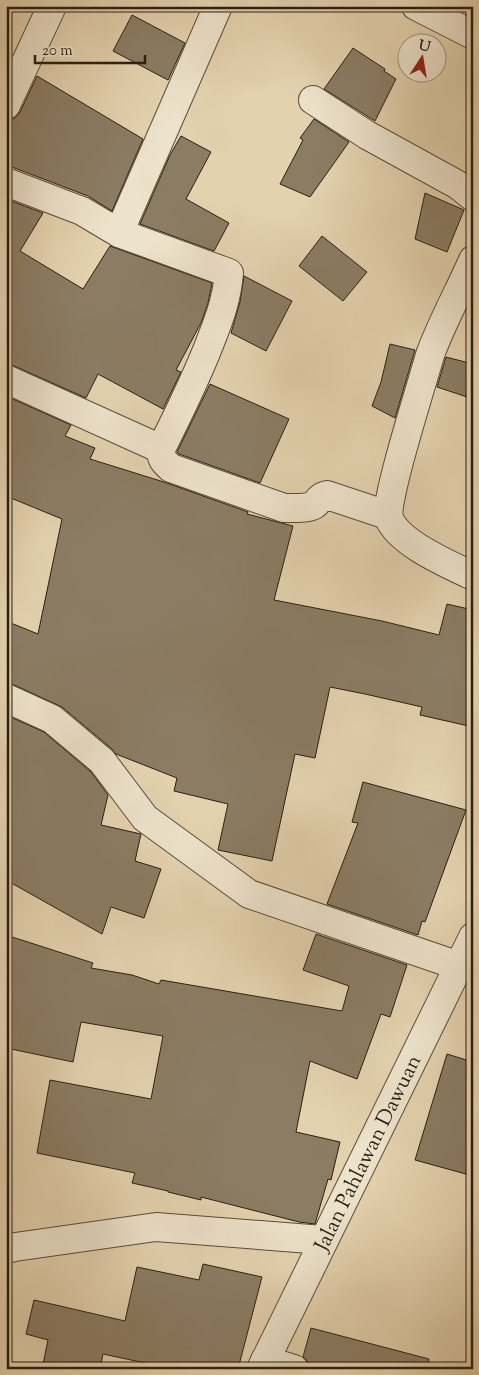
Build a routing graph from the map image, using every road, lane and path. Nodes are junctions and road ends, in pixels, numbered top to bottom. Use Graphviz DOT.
graph roads {
  1 [pos="52,6"];
  2 [pos="218,6"];
  3 [pos="416,6"];
  4 [pos="473,35"];
  5 [pos="313,100"];
  6 [pos="6,105"];
  7 [pos="6,182"];
  8 [pos="473,196"];
  9 [pos="119,233"];
  10 [pos="473,260"];
  11 [pos="6,379"];
  12 [pos="161,449"];
  13 [pos="388,515"];
  14 [pos="473,576"];
  15 [pos="6,698"];
  16 [pos="473,937"];
  17 [pos="466,967"];
  18 [pos="323,1240"];
  19 [pos="6,1250"];
  20 [pos="263,1364"];
  21 [pos="294,1369"];
  1 -- 6 [label="street"];
  2 -- 9 [label="street"];
  3 -- 4 [label="street"];
  5 -- 8 [label="street"];
  7 -- 9 [label="street"];
  9 -- 12 [label="street"];
  10 -- 13 [label="street"];
  11 -- 12 [label="street"];
  12 -- 13 [label="street"];
  13 -- 14 [label="street"];
  15 -- 17 [label="street"];
  16 -- 17 [label="street, Jalan Pahlawan Dawuan"];
  17 -- 18 [label="street, Jalan Pahlawan Dawuan"];
  18 -- 19 [label="street"];
  18 -- 20 [label="street, Jalan Pahlawan Dawuan"];
  20 -- 21 [label="street"];
}
